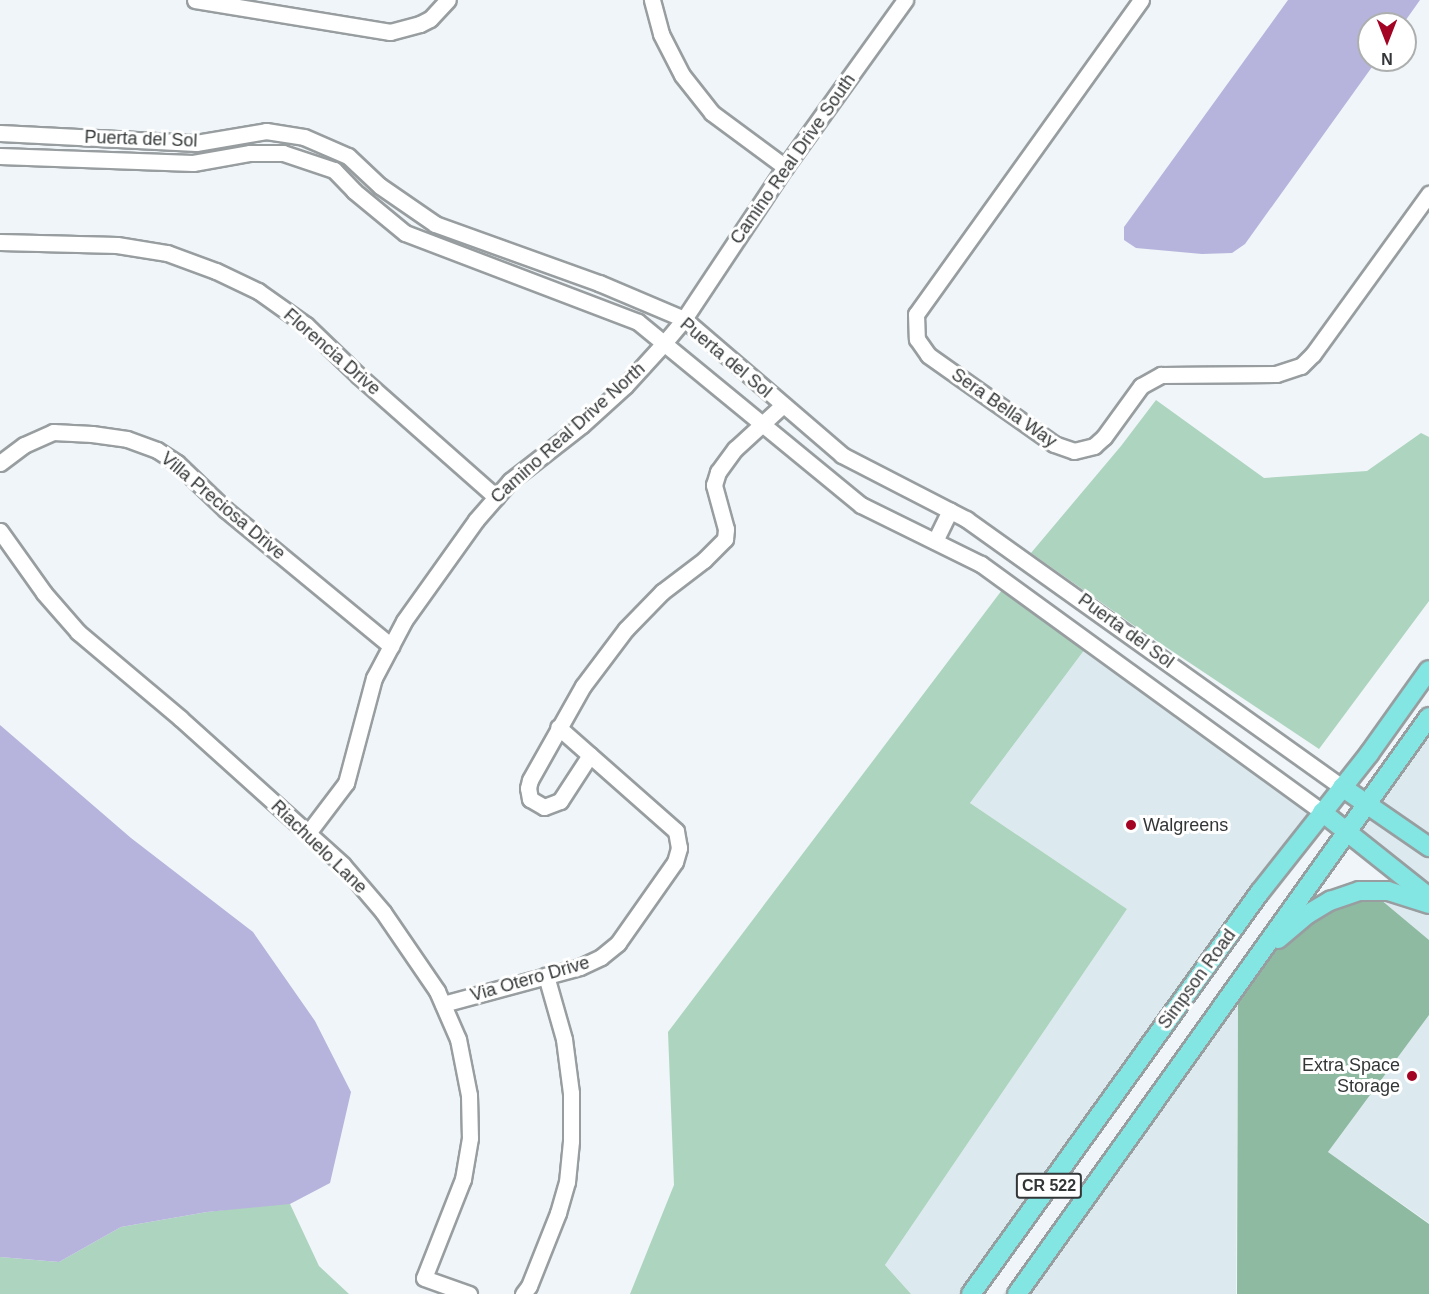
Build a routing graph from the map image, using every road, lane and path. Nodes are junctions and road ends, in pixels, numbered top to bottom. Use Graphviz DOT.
graph roads {
  1 [pos="197,0"];
  2 [pos="448,0"];
  3 [pos="652,0"];
  4 [pos="905,0"];
  5 [pos="1140,0"];
  6 [pos="0,133"];
  7 [pos="0,156"];
  8 [pos="785,167"];
  9 [pos="1429,194"];
  10 [pos="0,242"];
  11 [pos="684,319"];
  12 [pos="665,342"];
  13 [pos="783,405"];
  14 [pos="763,424"];
  15 [pos="0,463"];
  16 [pos="496,497"];
  17 [pos="950,510"];
  18 [pos="0,531"];
  19 [pos="934,541"];
  20 [pos="391,646"];
  21 [pos="1429,670"];
  22 [pos="1429,717"];
  23 [pos="558,727"];
  24 [pos="590,755"];
  25 [pos="1342,787"];
  26 [pos="1367,804"];
  27 [pos="1322,812"];
  28 [pos="1347,832"];
  29 [pos="308,834"];
  30 [pos="1429,847"];
  31 [pos="1429,897"];
  32 [pos="1429,904"];
  33 [pos="1255,960"];
  34 [pos="546,976"];
  35 [pos="443,1004"];
  36 [pos="469,1294"];
  37 [pos="523,1294"];
  38 [pos="971,1294"];
  39 [pos="1017,1294"];
  1 -- 2 [label="street"];
  3 -- 8 [label="street"];
  4 -- 8 [label="street, Camino Real Drive South"];
  5 -- 9 [label="street, Sera Bella Way"];
  6 -- 11 [label="street, Puerta del Sol"];
  7 -- 12 [label="street, Puerta del Sol"];
  8 -- 11 [label="street, Camino Real Drive South"];
  10 -- 16 [label="street, Florencia Drive"];
  11 -- 12 [label="street, Camino Real Drive North"];
  11 -- 13 [label="street, Puerta del Sol"];
  12 -- 14 [label="street, Puerta del Sol"];
  12 -- 16 [label="street, Camino Real Drive North"];
  13 -- 14 [label="street"];
  13 -- 17 [label="street, Puerta del Sol"];
  14 -- 19 [label="street, Puerta del Sol"];
  14 -- 23 [label="street"];
  15 -- 20 [label="street, Villa Preciosa Drive"];
  16 -- 20 [label="street, Camino Real Drive North"];
  17 -- 19 [label="street"];
  17 -- 25 [label="street, Puerta del Sol"];
  18 -- 29 [label="street, Riachuelo Lane"];
  19 -- 27 [label="street, Puerta del Sol"];
  20 -- 29 [label="street, Camino Real Drive North"];
  21 -- 25 [label="main road, Simpson Road"];
  22 -- 26 [label="main road, Simpson Road"];
  23 -- 24 [label="street, Via Otero Drive"];
  23 -- 24 [label="street"];
  24 -- 34 [label="street, Via Otero Drive"];
  25 -- 26 [label="main road"];
  25 -- 27 [label="main road, Simpson Road / CR 522"];
  26 -- 28 [label="main road, Simpson Road"];
  26 -- 30 [label="main road"];
  27 -- 28 [label="main road"];
  27 -- 38 [label="main road, Simpson Road / CR 522"];
  28 -- 31 [label="main road"];
  28 -- 33 [label="main road, Simpson Road"];
  29 -- 35 [label="street, Riachuelo Lane"];
  32 -- 33 [label="main road, CR 522"];
  33 -- 39 [label="main road, Simpson Road / CR 522"];
  34 -- 35 [label="street, Via Otero Drive"];
  34 -- 37 [label="street"];
  35 -- 36 [label="street, Riachuelo Lane"];
}
